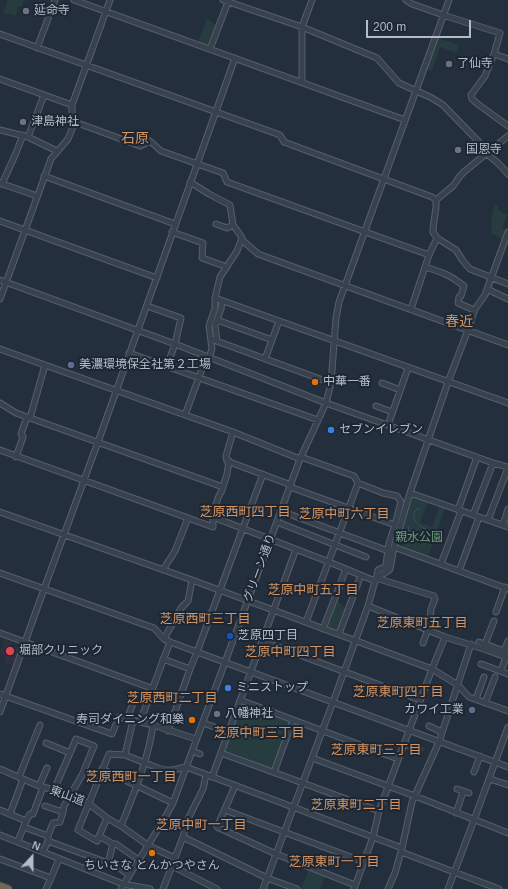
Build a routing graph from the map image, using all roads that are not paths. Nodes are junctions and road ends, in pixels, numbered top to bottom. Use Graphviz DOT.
graph roads {
  1 [pos="55,0"];
  2 [pos="74,0"];
  3 [pos="110,0"];
  4 [pos="312,0"];
  5 [pos="406,0"];
  6 [pos="449,0"];
  7 [pos="225,1"];
  8 [pos="106,11"];
  9 [pos="443,15"];
  10 [pos="302,27"];
  11 [pos="0,34"];
  12 [pos="37,48"];
  13 [pos="210,49"];
  14 [pos="494,54"];
  15 [pos="235,58"];
  16 [pos="508,59"];
  17 [pos="86,66"];
  18 [pos="0,79"];
  19 [pos="302,82"];
  20 [pos="416,91"];
  21 [pos="44,95"];
  22 [pos="72,105"];
  23 [pos="215,112"];
  24 [pos="405,120"];
  25 [pos="75,122"];
  26 [pos="508,126"];
  27 [pos="0,130"];
  28 [pos="26,136"];
  29 [pos="508,136"];
  30 [pos="57,151"];
  31 [pos="486,153"];
  32 [pos="197,164"];
  33 [pos="508,174"];
  34 [pos="44,176"];
  35 [pos="384,179"];
  36 [pos="190,182"];
  37 [pos="1,183"];
  38 [pos="37,196"];
  39 [pos="436,200"];
  40 [pos="0,221"];
  41 [pos="175,224"];
  42 [pos="216,224"];
  43 [pos="233,225"];
  44 [pos="25,230"];
  45 [pos="172,232"];
  46 [pos="364,232"];
  47 [pos="508,232"];
  48 [pos="242,238"];
  49 [pos="437,238"];
  50 [pos="507,242"];
  51 [pos="429,256"];
  52 [pos="227,267"];
  53 [pos="425,267"];
  54 [pos="157,278"];
  55 [pos="492,278"];
  56 [pos="0,280"];
  57 [pos="6,282"];
  58 [pos="508,284"];
  59 [pos="345,286"];
  60 [pos="487,289"];
  61 [pos="215,298"];
  62 [pos="0,299"];
  63 [pos="508,299"];
  64 [pos="222,301"];
  65 [pos="147,306"];
  66 [pos="410,309"];
  67 [pos="474,310"];
  68 [pos="217,320"];
  69 [pos="279,321"];
  70 [pos="138,330"];
  71 [pos="468,330"];
  72 [pos="211,339"];
  73 [pos="272,340"];
  74 [pos="217,341"];
  75 [pos="334,341"];
  76 [pos="175,344"];
  77 [pos="508,345"];
  78 [pos="0,349"];
  79 [pos="130,353"];
  80 [pos="209,357"];
  81 [pos="265,359"];
  82 [pos="45,365"];
  83 [pos="167,366"];
  84 [pos="408,368"];
  85 [pos="199,378"];
  86 [pos="448,382"];
  87 [pos="331,383"];
  88 [pos="382,384"];
  89 [pos="400,390"];
  90 [pos="116,391"];
  91 [pos="0,403"];
  92 [pos="326,403"];
  93 [pos="508,403"];
  94 [pos="376,406"];
  95 [pos="392,412"];
  96 [pos="185,415"];
  97 [pos="29,418"];
  98 [pos="318,420"];
  99 [pos="388,425"];
  100 [pos="233,432"];
  101 [pos="428,440"];
  102 [pos="98,442"];
  103 [pos="0,450"];
  104 [pos="16,457"];
  105 [pos="477,457"];
  106 [pos="300,458"];
  107 [pos="229,461"];
  108 [pos="493,463"];
  109 [pos="508,468"];
  110 [pos="263,474"];
  111 [pos="84,481"];
  112 [pos="358,483"];
  113 [pos="290,486"];
  114 [pos="223,487"];
  115 [pos="410,493"];
  116 [pos="349,509"];
  117 [pos="508,509"];
  118 [pos="281,510"];
  119 [pos="459,511"];
  120 [pos="0,512"];
  121 [pos="473,515"];
  122 [pos="479,517"];
  123 [pos="188,518"];
  124 [pos="213,518"];
  125 [pos="488,520"];
  126 [pos="277,522"];
  127 [pos="395,525"];
  128 [pos="505,526"];
  129 [pos="243,528"];
  130 [pos="340,533"];
  131 [pos="64,534"];
  132 [pos="270,539"];
  133 [pos="336,545"];
  134 [pos="296,549"];
  135 [pos="392,550"];
  136 [pos="366,557"];
  137 [pos="329,562"];
  138 [pos="441,564"];
  139 [pos="346,569"];
  140 [pos="163,570"];
  141 [pos="459,571"];
  142 [pos="0,573"];
  143 [pos="360,575"];
  144 [pos="377,579"];
  145 [pos="192,580"];
  146 [pos="506,588"];
  147 [pos="44,589"];
  148 [pos="220,590"];
  149 [pos="247,601"];
  150 [pos="368,606"];
  151 [pos="274,611"];
  152 [pos="496,612"];
  153 [pos="494,621"];
  154 [pos="306,622"];
  155 [pos="324,629"];
  156 [pos="429,630"];
  157 [pos="0,633"];
  158 [pos="339,634"];
  159 [pos="445,637"];
  160 [pos="164,639"];
  161 [pos="355,640"];
  162 [pos="262,641"];
  163 [pos="508,641"];
  164 [pos="25,642"];
  165 [pos="170,642"];
  166 [pos="479,642"];
  167 [pos="423,643"];
  168 [pos="471,644"];
  169 [pos="486,644"];
  170 [pos="197,652"];
  171 [pos="507,654"];
  172 [pos="163,659"];
  173 [pos="225,662"];
  174 [pos="481,664"];
  175 [pos="190,669"];
  176 [pos="432,669"];
  177 [pos="344,671"];
  178 [pos="501,671"];
  179 [pos="251,672"];
  180 [pos="508,674"];
  181 [pos="495,677"];
  182 [pos="484,678"];
  183 [pos="458,685"];
  184 [pos="151,688"];
  185 [pos="0,694"];
  186 [pos="6,696"];
  187 [pos="476,699"];
  188 [pos="240,700"];
  189 [pos="420,700"];
  190 [pos="333,702"];
  191 [pos="486,703"];
  192 [pos="132,706"];
  193 [pos="508,711"];
  194 [pos="0,712"];
  195 [pos="130,719"];
  196 [pos="293,720"];
  197 [pos="140,722"];
  198 [pos="203,722"];
  199 [pos="40,725"];
  200 [pos="153,725"];
  201 [pos="429,726"];
  202 [pos="508,727"];
  203 [pos="322,730"];
  204 [pos="168,731"];
  205 [pos="409,731"];
  206 [pos="229,732"];
  207 [pos="442,732"];
  208 [pos="196,739"];
  209 [pos="439,742"];
  210 [pos="46,743"];
  211 [pos="404,744"];
  212 [pos="419,749"];
  213 [pos="192,751"];
  214 [pos="70,753"];
  215 [pos="221,753"];
  216 [pos="200,754"];
  217 [pos="125,755"];
  218 [pos="480,756"];
  219 [pos="312,758"];
  220 [pos="398,759"];
  221 [pos="496,762"];
  222 [pos="145,763"];
  223 [pos="508,767"];
  224 [pos="48,768"];
  225 [pos="186,768"];
  226 [pos="0,769"];
  227 [pos="102,769"];
  228 [pos="274,772"];
  229 [pos="474,772"];
  230 [pos="206,775"];
  231 [pos="212,777"];
  232 [pos="21,778"];
  233 [pos="490,779"];
  234 [pos="303,782"];
  235 [pos="137,785"];
  236 [pos="508,785"];
  237 [pos="41,786"];
  238 [pos="235,786"];
  239 [pos="389,786"];
  240 [pos="457,789"];
  241 [pos="54,790"];
  242 [pos="463,792"];
  243 [pos="469,793"];
  244 [pos="70,796"];
  245 [pos="415,796"];
  246 [pos="88,803"];
  247 [pos="173,803"];
  248 [pos="45,806"];
  249 [pos="293,808"];
  250 [pos="0,810"];
  251 [pos="224,810"];
  252 [pos="379,811"];
  253 [pos="63,812"];
  254 [pos="456,813"];
  255 [pos="10,814"];
  256 [pos="107,818"];
  257 [pos="474,820"];
  258 [pos="26,821"];
  259 [pos="24,826"];
  260 [pos="121,826"];
  261 [pos="285,832"];
  262 [pos="508,833"];
  263 [pos="0,835"];
  264 [pos="99,836"];
  265 [pos="373,837"];
  266 [pos="48,838"];
  267 [pos="183,838"];
  268 [pos="18,842"];
  269 [pos="113,844"];
  270 [pos="148,846"];
  271 [pos="402,850"];
  272 [pos="43,852"];
  273 [pos="276,854"];
  274 [pos="0,858"];
  275 [pos="175,858"];
  276 [pos="59,859"];
  277 [pos="139,860"];
  278 [pos="109,861"];
  279 [pos="364,862"];
  280 [pos="172,866"];
  281 [pos="454,872"];
  282 [pos="129,875"];
  283 [pos="51,878"];
  284 [pos="267,878"];
  285 [pos="0,886"];
  286 [pos="122,887"];
  287 [pos="354,887"];
  288 [pos="8,889"];
  289 [pos="46,889"];
  290 [pos="150,889"];
  291 [pos="163,889"];
  292 [pos="217,889"];
  293 [pos="263,889"];
  294 [pos="297,889"];
  295 [pos="388,889"];
  296 [pos="448,889"];
  297 [pos="499,889"];
  1 -- 12 [label="street"];
  2 -- 8 [label="street"];
  3 -- 8 [label="street"];
  4 -- 10 [label="street"];
  5 -- 9 [label="street"];
  6 -- 9 [label="street, グリーン通り"];
  7 -- 10 [label="street"];
  7 -- 13 [label="street"];
  8 -- 13 [label="street"];
  8 -- 17 [label="street"];
  9 -- 14 [label="street"];
  9 -- 20 [label="street, グリーン通り"];
  10 -- 19 [label="street"];
  10 -- 20 [label="street"];
  11 -- 12 [label="street"];
  12 -- 17 [label="street"];
  13 -- 15 [label="street"];
  14 -- 16 [label="street"];
  14 -- 26 [label="street"];
  15 -- 19 [label="street"];
  15 -- 23 [label="street"];
  17 -- 22 [label="street"];
  17 -- 23 [label="street"];
  18 -- 21 [label="street"];
  19 -- 24 [label="street"];
  20 -- 24 [label="street, グリーン通り"];
  20 -- 31 [label="street"];
  21 -- 22 [label="street"];
  21 -- 28 [label="street"];
  22 -- 25 [label="street"];
  23 -- 32 [label="street"];
  23 -- 35 [label="street"];
  24 -- 35 [label="street, グリーン通り"];
  25 -- 30 [label="street"];
  25 -- 32 [label="street"];
  27 -- 28 [label="street"];
  28 -- 30 [label="street"];
  28 -- 37 [label="street"];
  29 -- 31 [label="street"];
  30 -- 34 [label="street"];
  31 -- 33 [label="street"];
  31 -- 39 [label="street"];
  32 -- 36 [label="street"];
  32 -- 46 [label="street"];
  34 -- 38 [label="street"];
  34 -- 41 [label="street"];
  35 -- 39 [label="street"];
  35 -- 46 [label="street, グリーン通り"];
  36 -- 41 [label="street"];
  36 -- 43 [label="street"];
  37 -- 38 [label="street"];
  38 -- 44 [label="street"];
  39 -- 49 [label="street"];
  40 -- 44 [label="street"];
  41 -- 45 [label="street"];
  42 -- 43 [label="street"];
  43 -- 48 [label="street"];
  44 -- 54 [label="street"];
  44 -- 57 [label="street"];
  45 -- 52 [label="street"];
  45 -- 54 [label="street"];
  46 -- 51 [label="street"];
  46 -- 59 [label="street, グリーン通り"];
  47 -- 50 [label="street"];
  48 -- 52 [label="street"];
  48 -- 59 [label="street"];
  49 -- 51 [label="street"];
  49 -- 55 [label="street"];
  50 -- 55 [label="street"];
  51 -- 53 [label="street"];
  52 -- 61 [label="street"];
  53 -- 66 [label="street"];
  53 -- 67 [label="street"];
  54 -- 65 [label="street"];
  55 -- 58 [label="street"];
  55 -- 60 [label="street"];
  56 -- 57 [label="street"];
  57 -- 62 [label="street"];
  57 -- 70 [label="street"];
  59 -- 66 [label="street"];
  59 -- 75 [label="street, グリーン通り"];
  60 -- 63 [label="street"];
  60 -- 67 [label="street"];
  61 -- 64 [label="street"];
  61 -- 72 [label="street"];
  64 -- 68 [label="street"];
  64 -- 69 [label="street"];
  65 -- 70 [label="street"];
  65 -- 76 [label="street"];
  66 -- 71 [label="street"];
  67 -- 71 [label="street"];
  68 -- 73 [label="street"];
  68 -- 74 [label="street"];
  69 -- 73 [label="street"];
  69 -- 75 [label="street"];
  70 -- 76 [label="street"];
  70 -- 79 [label="street"];
  71 -- 77 [label="street"];
  71 -- 86 [label="street"];
  72 -- 74 [label="street"];
  72 -- 80 [label="street"];
  73 -- 81 [label="street"];
  74 -- 81 [label="street"];
  75 -- 84 [label="street"];
  75 -- 87 [label="street, グリーン通り"];
  76 -- 80 [label="street"];
  76 -- 83 [label="street"];
  78 -- 82 [label="street"];
  79 -- 83 [label="street"];
  79 -- 90 [label="street"];
  80 -- 85 [label="street"];
  80 -- 92 [label="street"];
  81 -- 87 [label="street"];
  82 -- 90 [label="street"];
  82 -- 97 [label="street"];
  83 -- 85 [label="street"];
  84 -- 86 [label="street"];
  84 -- 89 [label="street"];
  85 -- 96 [label="street"];
  85 -- 98 [label="street"];
  86 -- 93 [label="street"];
  86 -- 101 [label="street"];
  87 -- 92 [label="street, グリーン通り"];
  88 -- 89 [label="street"];
  89 -- 95 [label="street"];
  90 -- 96 [label="street"];
  90 -- 102 [label="street"];
  91 -- 97 [label="street"];
  92 -- 98 [label="street, グリーン通り"];
  92 -- 99 [label="street"];
  94 -- 95 [label="street"];
  95 -- 99 [label="street"];
  96 -- 100 [label="street"];
  97 -- 102 [label="street"];
  97 -- 104 [label="street"];
  98 -- 106 [label="street, グリーン通り"];
  99 -- 101 [label="street"];
  100 -- 106 [label="street"];
  100 -- 107 [label="street"];
  101 -- 105 [label="street"];
  101 -- 115 [label="street"];
  102 -- 111 [label="street"];
  102 -- 114 [label="street"];
  103 -- 104 [label="street"];
  104 -- 111 [label="street"];
  105 -- 108 [label="street"];
  105 -- 119 [label="street"];
  106 -- 112 [label="street"];
  106 -- 113 [label="street, グリーン通り"];
  107 -- 110 [label="street"];
  107 -- 114 [label="street"];
  108 -- 109 [label="street"];
  108 -- 121 [label="street"];
  109 -- 125 [label="street"];
  110 -- 113 [label="street"];
  110 -- 129 [label="street"];
  111 -- 123 [label="street"];
  111 -- 131 [label="street"];
  112 -- 116 [label="street"];
  112 -- 127 [label="street"];
  113 -- 116 [label="street"];
  113 -- 118 [label="street, グリーン通り"];
  114 -- 124 [label="street"];
  115 -- 119 [label="street"];
  115 -- 135 [label="street"];
  116 -- 127 [label="street"];
  116 -- 130 [label="street"];
  117 -- 128 [label="street"];
  118 -- 126 [label="street, グリーン通り"];
  118 -- 130 [label="street"];
  119 -- 121 [label="street"];
  119 -- 138 [label="street"];
  120 -- 131 [label="street"];
  121 -- 122 [label="street"];
  122 -- 125 [label="street"];
  122 -- 141 [label="street"];
  123 -- 124 [label="street"];
  123 -- 140 [label="street"];
  124 -- 129 [label="street"];
  125 -- 128 [label="street"];
  126 -- 132 [label="street, グリーン通り"];
  126 -- 133 [label="street"];
  127 -- 135 [label="street"];
  129 -- 132 [label="street"];
  129 -- 148 [label="street"];
  130 -- 133 [label="street"];
  130 -- 135 [label="street"];
  131 -- 140 [label="street"];
  131 -- 147 [label="street"];
  132 -- 134 [label="street"];
  132 -- 149 [label="street, グリーン通り"];
  133 -- 136 [label="street"];
  133 -- 137 [label="street"];
  134 -- 137 [label="street"];
  134 -- 151 [label="street"];
  135 -- 138 [label="street"];
  135 -- 144 [label="street"];
  137 -- 139 [label="street"];
  137 -- 154 [label="street"];
  138 -- 141 [label="street"];
  139 -- 143 [label="street"];
  139 -- 155 [label="street"];
  140 -- 145 [label="street"];
  141 -- 146 [label="street"];
  142 -- 147 [label="street"];
  143 -- 144 [label="street"];
  143 -- 158 [label="street"];
  144 -- 150 [label="street"];
  144 -- 156 [label="street"];
  145 -- 148 [label="street"];
  145 -- 160 [label="street"];
  146 -- 152 [label="street"];
  147 -- 160 [label="street"];
  147 -- 164 [label="street"];
  148 -- 149 [label="street"];
  148 -- 170 [label="street"];
  149 -- 151 [label="street"];
  149 -- 173 [label="street, グリーン通り"];
  150 -- 156 [label="street"];
  150 -- 161 [label="street"];
  151 -- 154 [label="street"];
  151 -- 162 [label="street"];
  153 -- 169 [label="street"];
  154 -- 155 [label="street"];
  155 -- 158 [label="street"];
  156 -- 159 [label="street"];
  156 -- 167 [label="street"];
  157 -- 164 [label="street"];
  158 -- 161 [label="street"];
  159 -- 168 [label="street"];
  159 -- 176 [label="street"];
  160 -- 165 [label="street"];
  161 -- 176 [label="street"];
  161 -- 177 [label="street"];
  162 -- 177 [label="street"];
  162 -- 179 [label="street"];
  163 -- 171 [label="street"];
  164 -- 184 [label="street"];
  164 -- 186 [label="street"];
  165 -- 170 [label="street"];
  165 -- 172 [label="street"];
  166 -- 169 [label="street"];
  168 -- 171 [label="street"];
  168 -- 183 [label="street"];
  169 -- 171 [label="street"];
  170 -- 173 [label="street"];
  170 -- 175 [label="street"];
  171 -- 178 [label="street"];
  172 -- 175 [label="street"];
  172 -- 197 [label="street"];
  173 -- 179 [label="street"];
  173 -- 198 [label="street, グリーン通り"];
  174 -- 178 [label="street"];
  175 -- 204 [label="street"];
  176 -- 183 [label="street"];
  176 -- 189 [label="street"];
  177 -- 189 [label="street"];
  177 -- 190 [label="street"];
  178 -- 180 [label="street"];
  179 -- 188 [label="street"];
  179 -- 190 [label="street"];
  181 -- 191 [label="street"];
  182 -- 187 [label="street"];
  183 -- 187 [label="street"];
  183 -- 207 [label="street"];
  185 -- 186 [label="street"];
  186 -- 194 [label="street"];
  186 -- 195 [label="street"];
  187 -- 191 [label="street"];
  188 -- 196 [label="street"];
  188 -- 206 [label="street"];
  189 -- 205 [label="street"];
  190 -- 203 [label="street"];
  190 -- 205 [label="street"];
  191 -- 193 [label="street"];
  192 -- 195 [label="street"];
  195 -- 197 [label="street"];
  195 -- 217 [label="street"];
  196 -- 203 [label="street"];
  196 -- 228 [label="street"];
  197 -- 200 [label="street"];
  198 -- 206 [label="street"];
  198 -- 208 [label="street, グリーン通り"];
  199 -- 232 [label="street"];
  200 -- 204 [label="street"];
  200 -- 222 [label="street"];
  201 -- 207 [label="street"];
  202 -- 221 [label="street"];
  203 -- 219 [label="street"];
  203 -- 220 [label="street"];
  204 -- 208 [label="street"];
  205 -- 209 [label="street"];
  205 -- 211 [label="street"];
  206 -- 215 [label="street"];
  207 -- 209 [label="street"];
  208 -- 213 [label="street, グリーン通り"];
  209 -- 218 [label="street"];
  209 -- 245 [label="street"];
  210 -- 214 [label="street"];
  211 -- 212 [label="street"];
  211 -- 220 [label="street"];
  213 -- 216 [label="street"];
  213 -- 225 [label="street, グリーン通り"];
  214 -- 241 [label="street"];
  214 -- 244 [label="street"];
  215 -- 228 [label="street"];
  215 -- 231 [label="street"];
  217 -- 222 [label="street"];
  217 -- 227 [label="street"];
  218 -- 221 [label="street"];
  218 -- 229 [label="street"];
  219 -- 234 [label="street"];
  219 -- 239 [label="street"];
  220 -- 239 [label="street"];
  221 -- 223 [label="street"];
  221 -- 233 [label="street"];
  222 -- 225 [label="street"];
  222 -- 235 [label="street"];
  224 -- 237 [label="street"];
  225 -- 230 [label="street"];
  225 -- 247 [label="street, グリーン通り"];
  226 -- 232 [label="street, 東山道"];
  227 -- 235 [label="street"];
  227 -- 246 [label="street"];
  228 -- 234 [label="street"];
  230 -- 231 [label="street"];
  230 -- 267 [label="street"];
  231 -- 238 [label="street"];
  232 -- 237 [label="street, 東山道"];
  232 -- 255 [label="street"];
  233 -- 236 [label="street"];
  233 -- 257 [label="street"];
  234 -- 249 [label="street"];
  234 -- 252 [label="street"];
  235 -- 247 [label="street"];
  235 -- 260 [label="street"];
  237 -- 241 [label="street, 東山道"];
  237 -- 258 [label="street"];
  238 -- 249 [label="street"];
  238 -- 251 [label="street"];
  239 -- 245 [label="street"];
  239 -- 252 [label="street"];
  240 -- 242 [label="street"];
  241 -- 244 [label="street, 東山道"];
  242 -- 243 [label="street"];
  242 -- 254 [label="street"];
  244 -- 246 [label="street, 東山道"];
  244 -- 253 [label="street"];
  245 -- 254 [label="street"];
  245 -- 271 [label="street"];
  246 -- 256 [label="street, 東山道"];
  246 -- 264 [label="street"];
  247 -- 270 [label="street, グリーン通り"];
  248 -- 253 [label="street"];
  249 -- 261 [label="street"];
  249 -- 265 [label="street"];
  250 -- 255 [label="street"];
  251 -- 261 [label="street"];
  251 -- 273 [label="street"];
  252 -- 265 [label="street"];
  253 -- 266 [label="street"];
  254 -- 257 [label="street"];
  255 -- 258 [label="street"];
  256 -- 260 [label="street, 東山道"];
  256 -- 264 [label="street"];
  257 -- 262 [label="street"];
  257 -- 281 [label="street"];
  258 -- 259 [label="street"];
  259 -- 266 [label="street"];
  259 -- 268 [label="street"];
  260 -- 270 [label="street, 東山道"];
  261 -- 273 [label="street"];
  261 -- 279 [label="street"];
  263 -- 268 [label="street"];
  264 -- 269 [label="street"];
  265 -- 271 [label="street"];
  265 -- 279 [label="street"];
  266 -- 272 [label="street"];
  266 -- 278 [label="street"];
  267 -- 275 [label="street"];
  267 -- 284 [label="street"];
  268 -- 272 [label="street"];
  269 -- 277 [label="street"];
  269 -- 278 [label="street"];
  270 -- 275 [label="street, 東山道"];
  270 -- 277 [label="street, グリーン通り"];
  271 -- 281 [label="street"];
  271 -- 295 [label="street"];
  272 -- 276 [label="street"];
  273 -- 284 [label="street"];
  273 -- 287 [label="street"];
  274 -- 283 [label="street"];
  275 -- 280 [label="street"];
  276 -- 283 [label="street"];
  276 -- 286 [label="street"];
  277 -- 282 [label="street, グリーン通り"];
  278 -- 282 [label="street"];
  279 -- 287 [label="street"];
  280 -- 291 [label="street"];
  280 -- 292 [label="street"];
  281 -- 296 [label="street"];
  281 -- 297 [label="street"];
  282 -- 286 [label="street, グリーン通り"];
  283 -- 289 [label="street"];
  284 -- 293 [label="street"];
  284 -- 294 [label="street"];
  285 -- 288 [label="highway"];
  286 -- 290 [label="street"];
}
